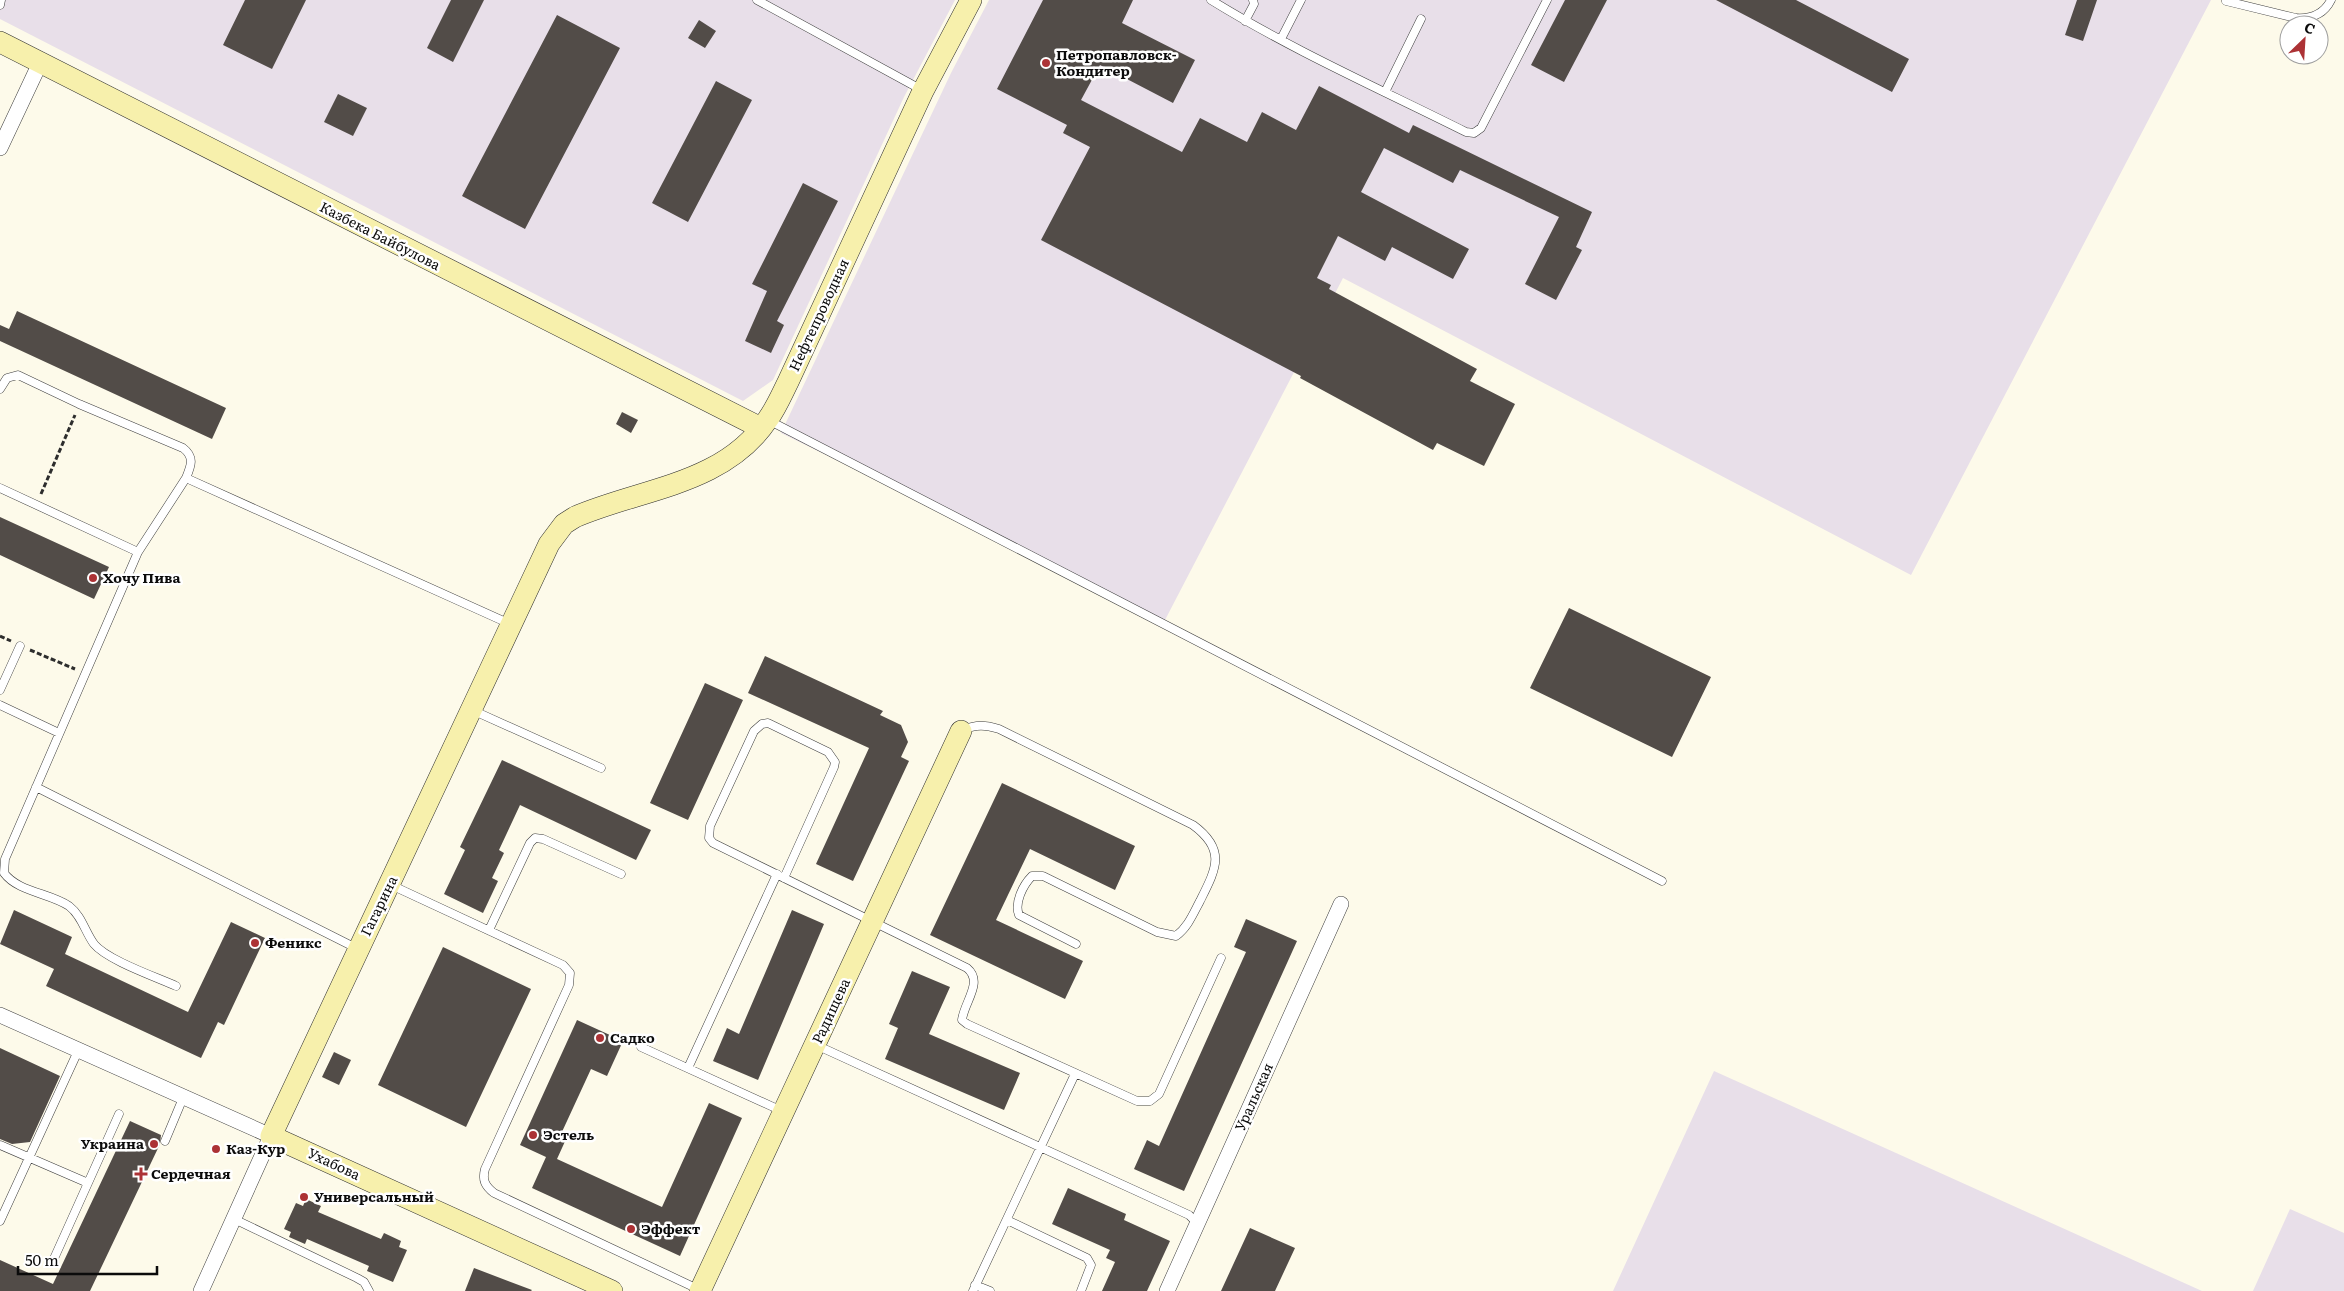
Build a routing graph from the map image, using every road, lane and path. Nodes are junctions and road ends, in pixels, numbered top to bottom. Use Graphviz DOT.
graph roads {
  1 [pos="1,0"];
  2 [pos="757,0"];
  3 [pos="971,0"];
  4 [pos="1210,0"];
  5 [pos="1253,0"];
  6 [pos="1301,0"];
  7 [pos="1547,0"];
  8 [pos="2226,0"];
  9 [pos="2332,0"];
  10 [pos="0,5"];
  11 [pos="1421,19"];
  12 [pos="1245,21"];
  13 [pos="1281,40"];
  14 [pos="0,42"];
  15 [pos="40,63"];
  16 [pos="923,91"];
  17 [pos="1385,92"];
  18 [pos="0,148"];
  19 [pos="0,389"];
  20 [pos="79,404"];
  21 [pos="764,424"];
  22 [pos="186,478"];
  23 [pos="0,488"];
  24 [pos="36,506"];
  25 [pos="564,524"];
  26 [pos="138,552"];
  27 [pos="512,625"];
  28 [pos="0,636"];
  29 [pos="20,646"];
  30 [pos="85,673"];
  31 [pos="0,690"];
  32 [pos="0,705"];
  33 [pos="472,710"];
  34 [pos="961,731"];
  35 [pos="59,733"];
  36 [pos="601,768"];
  37 [pos="36,787"];
  38 [pos="621,874"];
  39 [pos="780,876"];
  40 [pos="1662,881"];
  41 [pos="390,884"];
  42 [pos="1341,904"];
  43 [pos="872,922"];
  44 [pos="489,930"];
  45 [pos="1076,944"];
  46 [pos="358,949"];
  47 [pos="1221,958"];
  48 [pos="176,986"];
  49 [pos="0,1015"];
  50 [pos="816,1045"];
  51 [pos="641,1047"];
  52 [pos="78,1051"];
  53 [pos="688,1068"];
  54 [pos="1074,1074"];
  55 [pos="184,1098"];
  56 [pos="784,1112"];
  57 [pos="119,1114"];
  58 [pos="271,1136"];
  59 [pos="165,1141"];
  60 [pos="0,1145"];
  61 [pos="1042,1147"];
  62 [pos="30,1157"];
  63 [pos="88,1182"];
  64 [pos="234,1219"];
  65 [pos="1007,1220"];
  66 [pos="0,1221"];
  67 [pos="1197,1223"];
  68 [pos="52,1263"];
  69 [pos="974,1288"];
  70 [pos="201,1291"];
  71 [pos="369,1291"];
  72 [pos="612,1291"];
  73 [pos="700,1291"];
  74 [pos="990,1291"];
  75 [pos="1081,1291"];
  76 [pos="1167,1291"];
  1 -- 10 [label="lane"];
  2 -- 16 [label="lane"];
  3 -- 16 [label="street, Нефтепроводная"];
  4 -- 12 [label="lane"];
  5 -- 12 [label="lane"];
  6 -- 13 [label="lane"];
  7 -- 17 [label="lane"];
  8 -- 9 [label="lane"];
  11 -- 17 [label="lane"];
  12 -- 13 [label="lane"];
  13 -- 17 [label="lane"];
  14 -- 15 [label="street, Казбека Байбулова"];
  15 -- 18 [label="street"];
  15 -- 21 [label="street, Казбека Байбулова"];
  16 -- 21 [label="street, Нефтепроводная"];
  19 -- 20 [label="lane"];
  20 -- 22 [label="lane"];
  20 -- 24 [label="path"];
  21 -- 25 [label="street, Нефтепроводная"];
  21 -- 40 [label="lane"];
  22 -- 26 [label="lane"];
  22 -- 27 [label="lane"];
  23 -- 24 [label="lane"];
  24 -- 26 [label="lane"];
  25 -- 27 [label="street, Гагарина"];
  26 -- 30 [label="lane"];
  27 -- 33 [label="street, Гагарина"];
  28 -- 29 [label="path"];
  29 -- 30 [label="path"];
  29 -- 31 [label="lane"];
  30 -- 35 [label="lane"];
  32 -- 35 [label="lane"];
  33 -- 36 [label="lane"];
  33 -- 41 [label="street, Гагарина"];
  34 -- 43 [label="street, Радищева"];
  34 -- 45 [label="lane"];
  35 -- 37 [label="lane"];
  37 -- 46 [label="lane"];
  37 -- 48 [label="lane"];
  38 -- 44 [label="lane"];
  39 -- 39 [label="lane"];
  39 -- 43 [label="lane"];
  39 -- 53 [label="lane"];
  41 -- 44 [label="lane"];
  41 -- 46 [label="street, Гагарина"];
  42 -- 67 [label="street, Уральская"];
  43 -- 50 [label="street, Радищева"];
  43 -- 54 [label="lane"];
  44 -- 73 [label="lane"];
  46 -- 58 [label="street, Гагарина"];
  47 -- 54 [label="lane"];
  49 -- 52 [label="street, Ухабова"];
  50 -- 56 [label="street, Радищева"];
  50 -- 61 [label="lane"];
  51 -- 53 [label="lane"];
  52 -- 55 [label="street, Ухабова"];
  52 -- 62 [label="lane"];
  53 -- 56 [label="lane"];
  54 -- 61 [label="lane"];
  55 -- 58 [label="street, Ухабова"];
  55 -- 59 [label="lane"];
  56 -- 73 [label="street, Радищева"];
  57 -- 63 [label="lane"];
  58 -- 64 [label="street, Гагарина"];
  58 -- 72 [label="street, Ухабова"];
  60 -- 62 [label="lane"];
  61 -- 65 [label="lane"];
  61 -- 67 [label="lane"];
  62 -- 63 [label="lane"];
  62 -- 66 [label="lane"];
  63 -- 68 [label="lane"];
  64 -- 70 [label="street, Гагарина"];
  64 -- 71 [label="lane"];
  65 -- 69 [label="lane"];
  65 -- 75 [label="lane"];
  67 -- 76 [label="street, Уральская"];
  69 -- 74 [label="lane"];
}
